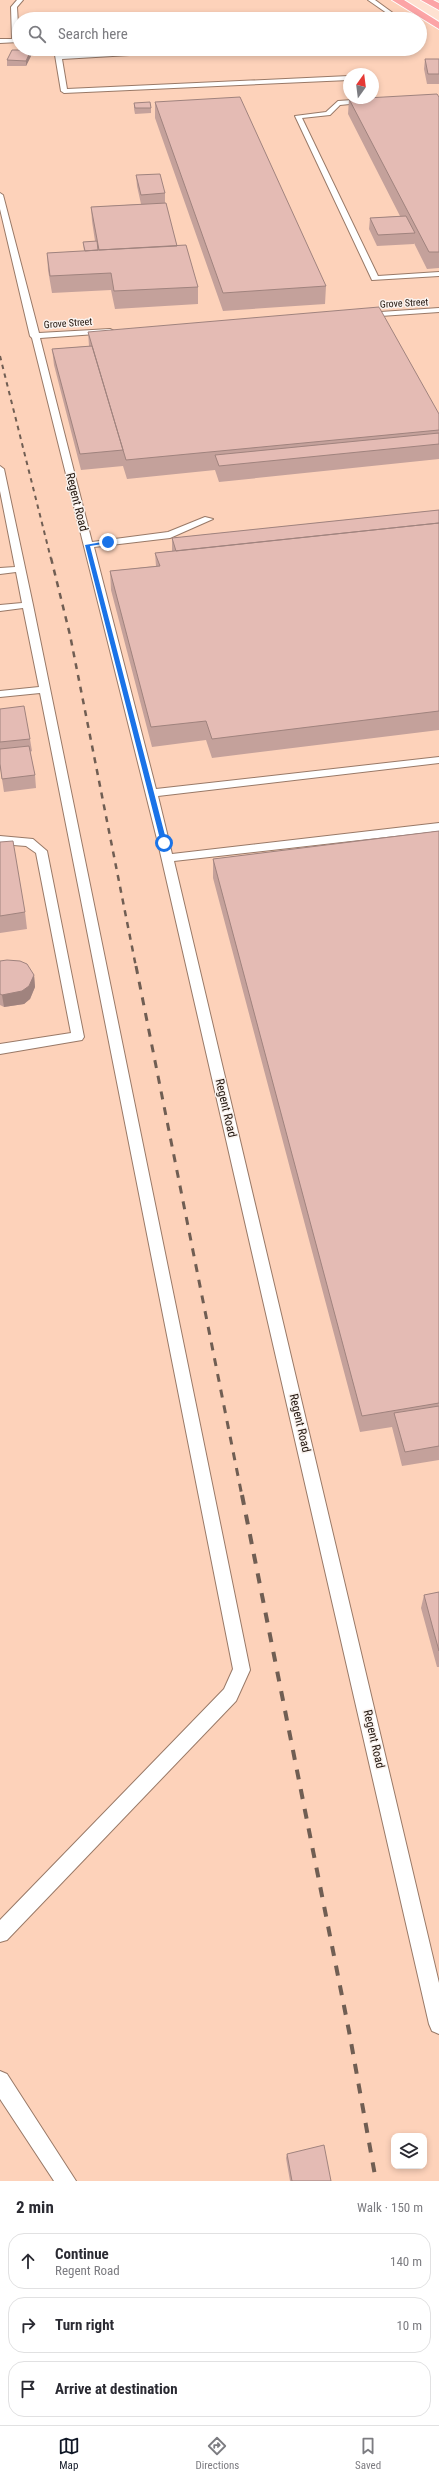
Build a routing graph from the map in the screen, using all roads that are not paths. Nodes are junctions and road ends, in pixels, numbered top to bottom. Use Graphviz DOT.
graph roads {
  1 [pos="20,0"];
  2 [pos="371,0"];
  3 [pos="397,0"];
  4 [pos="426,0"];
  5 [pos="439,7"];
  6 [pos="14,12"];
  7 [pos="391,12"];
  8 [pos="416,12"];
  9 [pos="427,19"];
  10 [pos="439,26"];
  11 [pos="12,40"];
  12 [pos="0,41"];
  13 [pos="80,56"];
  14 [pos="59,57"];
  15 [pos="343,78"];
  16 [pos="343,103"];
  17 [pos="0,195"];
  18 [pos="439,274"];
  19 [pos="439,310"];
  20 [pos="360,315"];
  21 [pos="122,330"];
  22 [pos="34,336"];
  23 [pos="0,469"];
  24 [pos="2,491"];
  25 [pos="208,519"];
  26 [pos="87,545"];
  27 [pos="20,569"];
  28 [pos="0,570"];
  29 [pos="28,605"];
  30 [pos="0,608"];
  31 [pos="44,689"];
  32 [pos="0,694"];
  33 [pos="439,760"];
  34 [pos="151,793"];
  35 [pos="439,827"];
  36 [pos="0,840"];
  37 [pos="168,858"];
  38 [pos="0,1049"];
  39 [pos="0,1933"];
  40 [pos="439,2024"];
  41 [pos="0,2081"];
  42 [pos="66,2181"];
  1 -- 6 [label="lane"];
  2 -- 7 [label="lane"];
  3 -- 8 [label="highway"];
  4 -- 5 [label="highway"];
  9 -- 10 [label="highway"];
  11 -- 12 [label="lane"];
  13 -- 14 [label="lane"];
  14 -- 15 [label="lane"];
  16 -- 18 [label="lane"];
  17 -- 22 [label="lane, Regent Road"];
  19 -- 20 [label="lane, Grove Street"];
  21 -- 22 [label="lane, Grove Street"];
  22 -- 26 [label="lane, Regent Road"];
  23 -- 24 [label="lane"];
  24 -- 27 [label="lane"];
  25 -- 26 [label="lane"];
  26 -- 34 [label="lane, Regent Road"];
  27 -- 28 [label="lane"];
  27 -- 29 [label="lane"];
  29 -- 30 [label="lane"];
  29 -- 31 [label="lane"];
  31 -- 32 [label="lane"];
  31 -- 39 [label="lane"];
  33 -- 34 [label="lane"];
  34 -- 37 [label="lane, Regent Road"];
  35 -- 37 [label="lane"];
  36 -- 38 [label="lane"];
  37 -- 40 [label="lane, Regent Road"];
  41 -- 42 [label="lane"];
}
